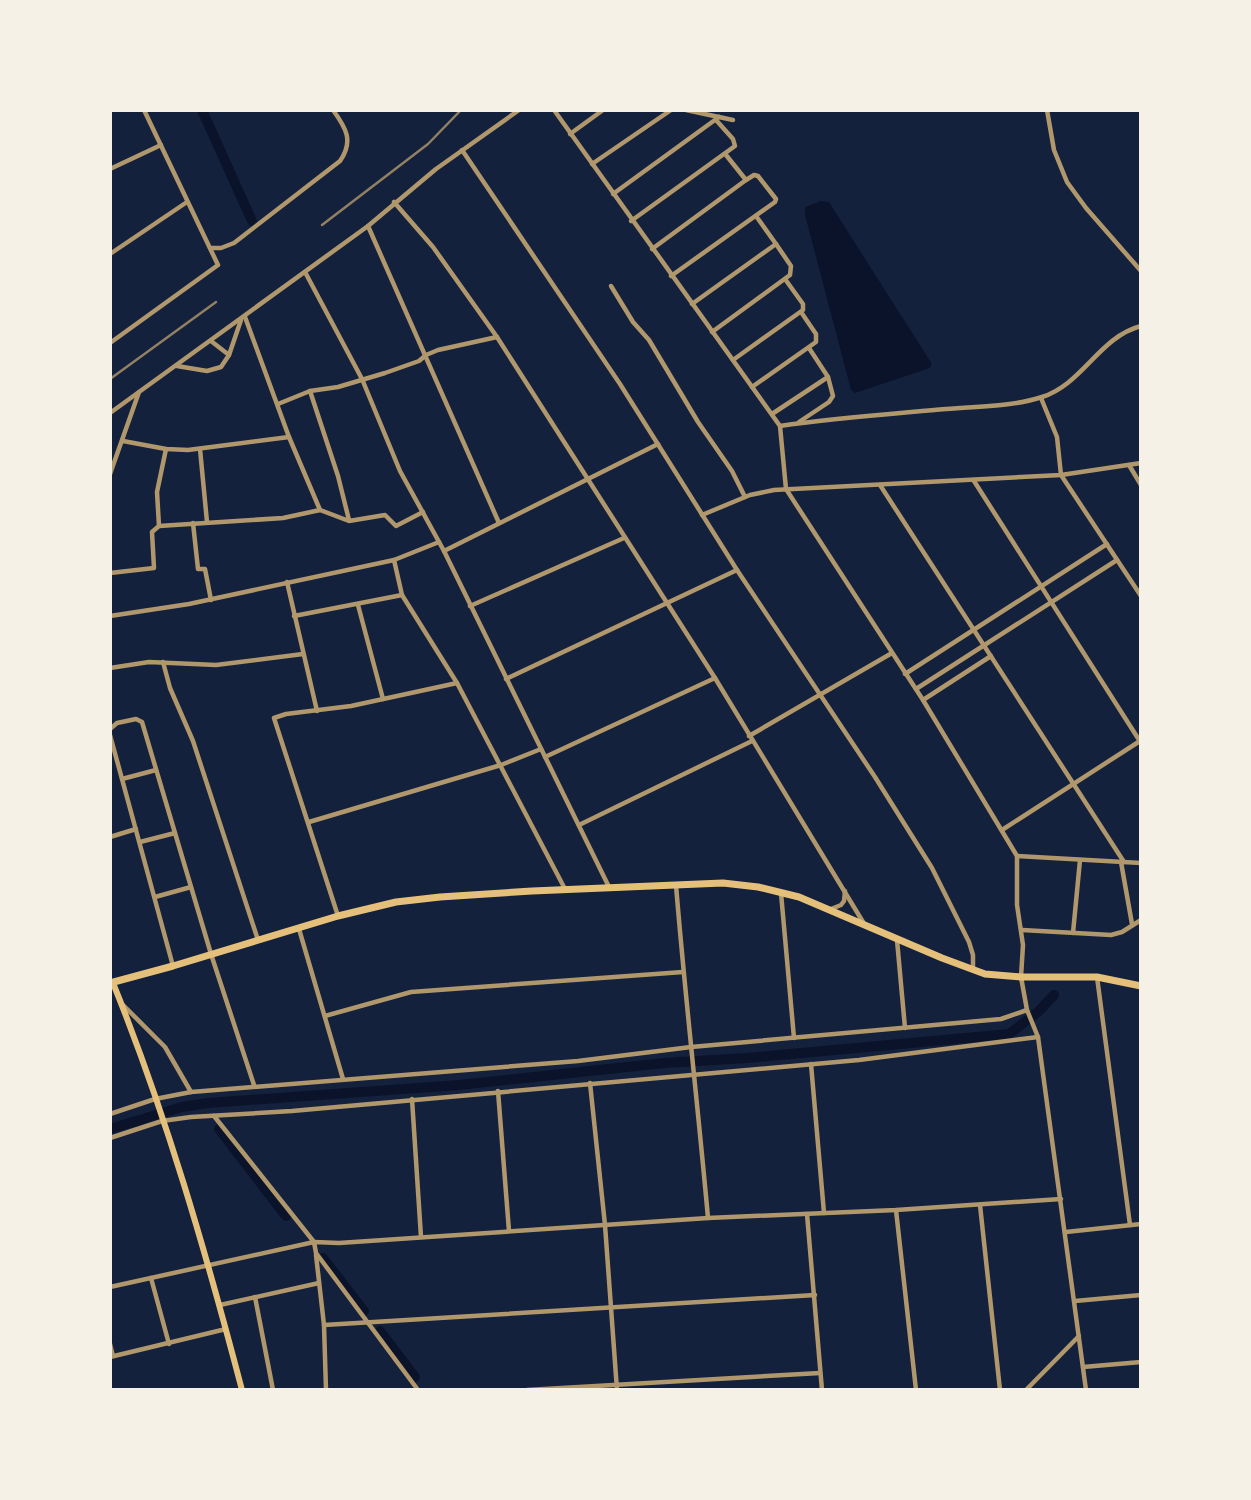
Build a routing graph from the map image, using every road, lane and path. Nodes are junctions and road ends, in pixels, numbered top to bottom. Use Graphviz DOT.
graph roads {
  1 [pos="144,110"];
  2 [pos="333,110"];
  3 [pos="520,110"];
  4 [pos="554,110"];
  5 [pos="603,110"];
  6 [pos="671,110"];
  7 [pos="686,110"];
  8 [pos="1047,110"];
  9 [pos="717,118"];
  10 [pos="733,120"];
  11 [pos="570,134"];
  12 [pos="161,145"];
  13 [pos="462,150"];
  14 [pos="726,155"];
  15 [pos="592,164"];
  16 [pos="110,169"];
  17 [pos="746,180"];
  18 [pos="613,194"];
  19 [pos="187,202"];
  20 [pos="394,202"];
  21 [pos="756,216"];
  22 [pos="631,221"];
  23 [pos="368,226"];
  24 [pos="776,244"];
  25 [pos="209,248"];
  26 [pos="652,249"];
  27 [pos="110,254"];
  28 [pos="1141,271"];
  29 [pos="305,272"];
  30 [pos="671,276"];
  31 [pos="785,279"];
  32 [pos="611,286"];
  33 [pos="692,304"];
  34 [pos="802,310"];
  35 [pos="243,318"];
  36 [pos="1141,326"];
  37 [pos="712,332"];
  38 [pos="497,337"];
  39 [pos="211,341"];
  40 [pos="110,343"];
  41 [pos="809,348"];
  42 [pos="229,355"];
  43 [pos="426,355"];
  44 [pos="733,360"];
  45 [pos="176,366"];
  46 [pos="828,377"];
  47 [pos="362,379"];
  48 [pos="752,387"];
  49 [pos="140,391"];
  50 [pos="310,391"];
  51 [pos="1041,398"];
  52 [pos="278,404"];
  53 [pos="110,413"];
  54 [pos="772,414"];
  55 [pos="796,424"];
  56 [pos="780,426"];
  57 [pos="289,437"];
  58 [pos="123,441"];
  59 [pos="657,444"];
  60 [pos="166,449"];
  61 [pos="200,449"];
  62 [pos="1141,463"];
  63 [pos="1129,465"];
  64 [pos="110,474"];
  65 [pos="1061,475"];
  66 [pos="589,480"];
  67 [pos="974,481"];
  68 [pos="880,485"];
  69 [pos="1141,485"];
  70 [pos="786,489"];
  71 [pos="745,496"];
  72 [pos="320,510"];
  73 [pos="423,512"];
  74 [pos="702,515"];
  75 [pos="349,521"];
  76 [pos="207,522"];
  77 [pos="193,523"];
  78 [pos="499,523"];
  79 [pos="158,527"];
  80 [pos="624,538"];
  81 [pos="439,542"];
  82 [pos="1107,544"];
  83 [pos="444,551"];
  84 [pos="394,560"];
  85 [pos="1117,560"];
  86 [pos="737,570"];
  87 [pos="110,573"];
  88 [pos="287,582"];
  89 [pos="1041,588"];
  90 [pos="402,595"];
  91 [pos="1141,596"];
  92 [pos="211,600"];
  93 [pos="1051,603"];
  94 [pos="666,604"];
  95 [pos="358,605"];
  96 [pos="470,606"];
  97 [pos="110,616"];
  98 [pos="294,616"];
  99 [pos="974,630"];
  100 [pos="984,645"];
  101 [pos="892,653"];
  102 [pos="303,654"];
  103 [pos="990,656"];
  104 [pos="163,663"];
  105 [pos="110,668"];
  106 [pos="905,674"];
  107 [pos="715,678"];
  108 [pos="506,679"];
  109 [pos="457,683"];
  110 [pos="916,689"];
  111 [pos="820,694"];
  112 [pos="383,699"];
  113 [pos="923,700"];
  114 [pos="317,711"];
  115 [pos="110,729"];
  116 [pos="110,734"];
  117 [pos="750,739"];
  118 [pos="1140,741"];
  119 [pos="541,749"];
  120 [pos="545,757"];
  121 [pos="501,765"];
  122 [pos="156,771"];
  123 [pos="122,779"];
  124 [pos="1074,783"];
  125 [pos="309,822"];
  126 [pos="579,825"];
  127 [pos="136,829"];
  128 [pos="1002,830"];
  129 [pos="175,833"];
  130 [pos="110,837"];
  131 [pos="140,842"];
  132 [pos="1017,856"];
  133 [pos="1080,860"];
  134 [pos="1123,862"];
  135 [pos="1141,863"];
  136 [pos="676,883"];
  137 [pos="191,887"];
  138 [pos="609,887"];
  139 [pos="565,889"];
  140 [pos="845,891"];
  141 [pos="781,892"];
  142 [pos="154,897"];
  143 [pos="829,909"];
  144 [pos="338,916"];
  145 [pos="1141,920"];
  146 [pos="1132,924"];
  147 [pos="865,925"];
  148 [pos="298,928"];
  149 [pos="1022,930"];
  150 [pos="1073,933"];
  151 [pos="897,939"];
  152 [pos="258,940"];
  153 [pos="211,954"];
  154 [pos="173,966"];
  155 [pos="972,970"];
  156 [pos="682,972"];
  157 [pos="1021,977"];
  158 [pos="1097,977"];
  159 [pos="111,980"];
  160 [pos="1141,986"];
  161 [pos="121,1004"];
  162 [pos="1028,1012"];
  163 [pos="325,1016"];
  164 [pos="905,1028"];
  165 [pos="1038,1037"];
  166 [pos="794,1038"];
  167 [pos="691,1050"];
  168 [pos="811,1064"];
  169 [pos="694,1071"];
  170 [pos="343,1079"];
  171 [pos="590,1083"];
  172 [pos="254,1085"];
  173 [pos="498,1091"];
  174 [pos="191,1092"];
  175 [pos="412,1099"];
  176 [pos="155,1101"];
  177 [pos="110,1114"];
  178 [pos="214,1116"];
  179 [pos="162,1120"];
  180 [pos="110,1138"];
  181 [pos="1060,1199"];
  182 [pos="979,1205"];
  183 [pos="896,1210"];
  184 [pos="824,1213"];
  185 [pos="807,1214"];
  186 [pos="708,1218"];
  187 [pos="1141,1224"];
  188 [pos="605,1225"];
  189 [pos="1130,1225"];
  190 [pos="509,1231"];
  191 [pos="1066,1232"];
  192 [pos="421,1237"];
  193 [pos="314,1242"];
  194 [pos="316,1253"];
  195 [pos="209,1266"];
  196 [pos="151,1278"];
  197 [pos="318,1283"];
  198 [pos="110,1287"];
  199 [pos="815,1295"];
  200 [pos="1141,1295"];
  201 [pos="255,1297"];
  202 [pos="1075,1301"];
  203 [pos="220,1305"];
  204 [pos="610,1306"];
  205 [pos="368,1322"];
  206 [pos="324,1325"];
  207 [pos="226,1329"];
  208 [pos="1079,1336"];
  209 [pos="110,1344"];
  210 [pos="169,1344"];
  211 [pos="112,1356"];
  212 [pos="1141,1362"];
  213 [pos="1083,1367"];
  214 [pos="820,1373"];
  215 [pos="616,1383"];
  216 [pos="242,1390"];
  217 [pos="273,1390"];
  218 [pos="326,1390"];
  219 [pos="418,1390"];
  220 [pos="527,1390"];
  221 [pos="617,1390"];
  222 [pos="822,1390"];
  223 [pos="916,1390"];
  224 [pos="1000,1390"];
  225 [pos="1026,1390"];
  226 [pos="1086,1390"];
  1 -- 12 [label="street"];
  2 -- 25 [label="street"];
  3 -- 13 [label="street"];
  4 -- 11 [label="street"];
  5 -- 11 [label="street"];
  6 -- 15 [label="street"];
  7 -- 9 [label="street"];
  8 -- 28 [label="street"];
  9 -- 10 [label="street"];
  9 -- 14 [label="street"];
  9 -- 18 [label="street"];
  11 -- 15 [label="street"];
  12 -- 16 [label="street"];
  12 -- 19 [label="street"];
  13 -- 20 [label="street"];
  13 -- 59 [label="street"];
  14 -- 17 [label="street"];
  14 -- 22 [label="street"];
  15 -- 18 [label="street"];
  17 -- 21 [label="street"];
  17 -- 26 [label="street"];
  18 -- 22 [label="street"];
  19 -- 25 [label="street"];
  19 -- 27 [label="street"];
  20 -- 23 [label="street"];
  20 -- 38 [label="street"];
  21 -- 24 [label="street"];
  21 -- 30 [label="street"];
  22 -- 26 [label="street"];
  23 -- 29 [label="street"];
  23 -- 43 [label="street"];
  24 -- 31 [label="street"];
  24 -- 33 [label="street"];
  25 -- 40 [label="street"];
  26 -- 30 [label="street"];
  29 -- 35 [label="street"];
  29 -- 47 [label="street"];
  30 -- 33 [label="street"];
  31 -- 34 [label="street"];
  31 -- 37 [label="street"];
  32 -- 71 [label="street"];
  33 -- 37 [label="street"];
  34 -- 41 [label="street"];
  34 -- 44 [label="street"];
  35 -- 39 [label="street"];
  35 -- 42 [label="street"];
  35 -- 52 [label="street"];
  36 -- 51 [label="street"];
  37 -- 44 [label="street"];
  38 -- 43 [label="street"];
  38 -- 66 [label="street"];
  39 -- 42 [label="street"];
  39 -- 45 [label="street"];
  41 -- 46 [label="street"];
  41 -- 48 [label="street"];
  42 -- 45 [label="street"];
  43 -- 47 [label="street"];
  43 -- 78 [label="street"];
  44 -- 48 [label="street"];
  45 -- 49 [label="street"];
  46 -- 54 [label="street"];
  46 -- 55 [label="street"];
  47 -- 50 [label="street"];
  47 -- 73 [label="street"];
  48 -- 54 [label="street"];
  49 -- 53 [label="street"];
  49 -- 58 [label="street"];
  50 -- 52 [label="street"];
  50 -- 75 [label="street"];
  51 -- 55 [label="street"];
  51 -- 65 [label="street"];
  52 -- 57 [label="street"];
  54 -- 56 [label="street"];
  55 -- 56 [label="street"];
  56 -- 70 [label="street"];
  57 -- 61 [label="street"];
  57 -- 72 [label="street"];
  58 -- 60 [label="street"];
  58 -- 64 [label="street"];
  59 -- 66 [label="street"];
  59 -- 74 [label="street"];
  60 -- 61 [label="street"];
  60 -- 79 [label="street"];
  61 -- 76 [label="street"];
  62 -- 63 [label="street"];
  63 -- 65 [label="street"];
  63 -- 69 [label="street"];
  65 -- 67 [label="street"];
  65 -- 82 [label="street"];
  66 -- 78 [label="street"];
  66 -- 80 [label="street"];
  67 -- 68 [label="street"];
  67 -- 89 [label="street"];
  68 -- 70 [label="street"];
  68 -- 99 [label="street"];
  70 -- 71 [label="street"];
  70 -- 101 [label="street"];
  71 -- 74 [label="street"];
  72 -- 75 [label="street"];
  72 -- 76 [label="street"];
  73 -- 75 [label="street"];
  73 -- 81 [label="street"];
  74 -- 86 [label="street"];
  76 -- 77 [label="street"];
  77 -- 79 [label="street"];
  77 -- 92 [label="street"];
  78 -- 83 [label="street"];
  79 -- 87 [label="street"];
  80 -- 94 [label="street"];
  80 -- 96 [label="street"];
  81 -- 83 [label="street"];
  81 -- 84 [label="street"];
  82 -- 85 [label="street"];
  82 -- 89 [label="street"];
  83 -- 96 [label="street"];
  84 -- 88 [label="street"];
  84 -- 90 [label="street"];
  85 -- 91 [label="street"];
  85 -- 93 [label="street"];
  86 -- 94 [label="street"];
  86 -- 111 [label="street"];
  88 -- 92 [label="street"];
  88 -- 98 [label="street"];
  89 -- 93 [label="street"];
  89 -- 99 [label="street"];
  90 -- 95 [label="street"];
  90 -- 109 [label="street"];
  92 -- 97 [label="street"];
  93 -- 100 [label="street"];
  93 -- 118 [label="street"];
  94 -- 107 [label="street"];
  94 -- 108 [label="street"];
  95 -- 98 [label="street"];
  95 -- 112 [label="street"];
  96 -- 108 [label="street"];
  98 -- 102 [label="street"];
  99 -- 100 [label="street"];
  99 -- 106 [label="street"];
  100 -- 103 [label="street"];
  100 -- 110 [label="street"];
  101 -- 106 [label="street"];
  101 -- 111 [label="street"];
  102 -- 104 [label="street"];
  102 -- 114 [label="street"];
  103 -- 113 [label="street"];
  103 -- 124 [label="street"];
  104 -- 105 [label="street"];
  104 -- 152 [label="street"];
  106 -- 110 [label="street"];
  107 -- 117 [label="street"];
  107 -- 120 [label="street"];
  108 -- 119 [label="street"];
  109 -- 112 [label="street"];
  109 -- 121 [label="street"];
  110 -- 113 [label="street"];
  111 -- 117 [label="street"];
  111 -- 155 [label="street"];
  112 -- 114 [label="street"];
  113 -- 128 [label="street"];
  114 -- 125 [label="street"];
  115 -- 122 [label="street"];
  116 -- 123 [label="street"];
  117 -- 126 [label="street"];
  117 -- 140 [label="street"];
  118 -- 124 [label="street"];
  119 -- 120 [label="street"];
  119 -- 121 [label="street"];
  120 -- 126 [label="street"];
  121 -- 125 [label="street"];
  121 -- 139 [label="street"];
  122 -- 123 [label="street"];
  122 -- 129 [label="street"];
  123 -- 127 [label="street"];
  124 -- 128 [label="street"];
  124 -- 134 [label="street"];
  125 -- 144 [label="street"];
  126 -- 138 [label="street"];
  127 -- 130 [label="street"];
  127 -- 131 [label="street"];
  128 -- 132 [label="street"];
  129 -- 131 [label="street"];
  129 -- 137 [label="street"];
  131 -- 142 [label="street"];
  132 -- 133 [label="street"];
  132 -- 149 [label="street"];
  133 -- 134 [label="street"];
  133 -- 150 [label="street"];
  134 -- 135 [label="street"];
  134 -- 146 [label="street"];
  136 -- 138 [label="main road"];
  136 -- 141 [label="main road"];
  136 -- 156 [label="street"];
  137 -- 142 [label="street"];
  137 -- 153 [label="street"];
  138 -- 139 [label="main road"];
  139 -- 144 [label="main road"];
  140 -- 143 [label="street"];
  140 -- 147 [label="street"];
  141 -- 143 [label="main road"];
  141 -- 166 [label="street"];
  142 -- 154 [label="street"];
  143 -- 147 [label="main road"];
  144 -- 148 [label="main road"];
  145 -- 146 [label="street"];
  146 -- 150 [label="street"];
  147 -- 151 [label="main road"];
  148 -- 152 [label="main road"];
  148 -- 163 [label="street"];
  149 -- 150 [label="street"];
  149 -- 157 [label="street"];
  151 -- 155 [label="main road"];
  151 -- 164 [label="street"];
  152 -- 153 [label="main road"];
  153 -- 154 [label="main road"];
  153 -- 172 [label="street"];
  154 -- 159 [label="main road"];
  155 -- 157 [label="main road"];
  156 -- 163 [label="street"];
  156 -- 167 [label="street"];
  157 -- 158 [label="main road"];
  157 -- 162 [label="street"];
  158 -- 160 [label="main road"];
  158 -- 189 [label="street"];
  159 -- 161 [label="main road"];
  161 -- 174 [label="street"];
  161 -- 176 [label="main road"];
  162 -- 164 [label="street"];
  162 -- 165 [label="street"];
  163 -- 170 [label="street"];
  164 -- 166 [label="street"];
  165 -- 168 [label="street"];
  165 -- 181 [label="street"];
  166 -- 167 [label="street"];
  167 -- 169 [label="street"];
  167 -- 170 [label="street"];
  168 -- 169 [label="street"];
  168 -- 184 [label="street"];
  169 -- 171 [label="street"];
  169 -- 186 [label="street"];
  170 -- 172 [label="street"];
  171 -- 173 [label="street"];
  171 -- 188 [label="street"];
  172 -- 174 [label="street"];
  173 -- 175 [label="street"];
  173 -- 190 [label="street"];
  174 -- 176 [label="street"];
  175 -- 178 [label="street"];
  175 -- 192 [label="street"];
  176 -- 177 [label="street"];
  176 -- 179 [label="main road"];
  178 -- 179 [label="street"];
  178 -- 193 [label="street"];
  179 -- 180 [label="street"];
  179 -- 195 [label="main road"];
  181 -- 182 [label="street"];
  181 -- 191 [label="street"];
  182 -- 183 [label="street"];
  182 -- 224 [label="street"];
  183 -- 184 [label="street"];
  183 -- 223 [label="street"];
  184 -- 185 [label="street"];
  185 -- 186 [label="street"];
  185 -- 199 [label="street"];
  186 -- 188 [label="street"];
  187 -- 189 [label="street"];
  188 -- 190 [label="street"];
  188 -- 204 [label="street"];
  189 -- 191 [label="street"];
  190 -- 192 [label="street"];
  191 -- 202 [label="street"];
  192 -- 193 [label="street"];
  193 -- 194 [label="street"];
  193 -- 195 [label="street"];
  194 -- 197 [label="street"];
  194 -- 205 [label="street"];
  195 -- 196 [label="street"];
  195 -- 203 [label="main road"];
  196 -- 198 [label="street"];
  196 -- 210 [label="street"];
  197 -- 201 [label="street"];
  197 -- 206 [label="street"];
  199 -- 204 [label="street"];
  199 -- 214 [label="street"];
  200 -- 202 [label="street"];
  201 -- 203 [label="street"];
  201 -- 217 [label="street"];
  202 -- 208 [label="street"];
  203 -- 207 [label="main road"];
  204 -- 205 [label="street"];
  204 -- 215 [label="street"];
  205 -- 206 [label="street"];
  205 -- 219 [label="street"];
  206 -- 218 [label="street"];
  207 -- 210 [label="street"];
  207 -- 216 [label="main road"];
  208 -- 213 [label="street"];
  208 -- 225 [label="street"];
  209 -- 211 [label="street"];
  210 -- 211 [label="street"];
  212 -- 213 [label="street"];
  213 -- 226 [label="street"];
  214 -- 215 [label="street"];
  214 -- 222 [label="street"];
  215 -- 220 [label="street"];
  215 -- 221 [label="street"];
}
